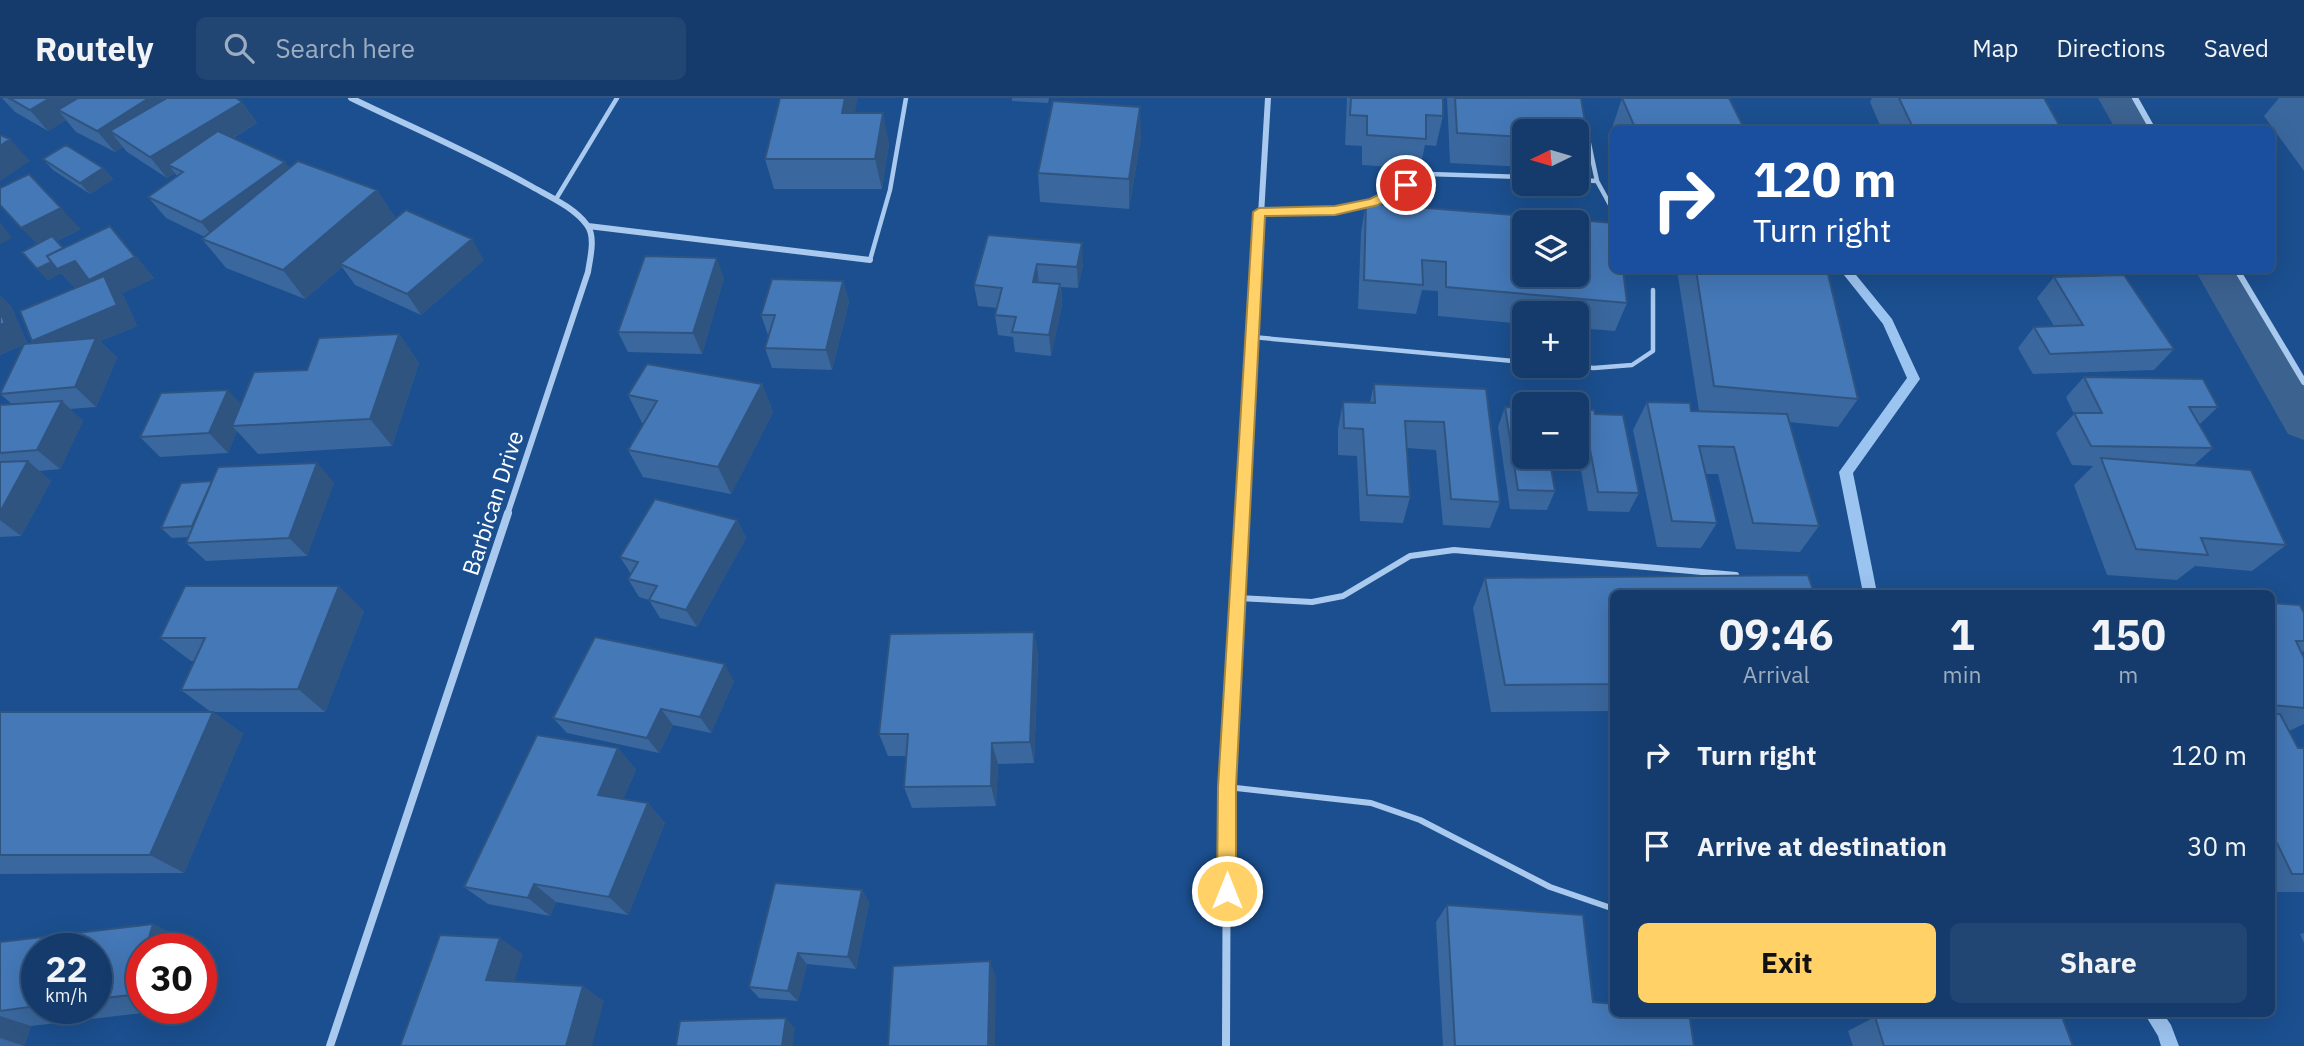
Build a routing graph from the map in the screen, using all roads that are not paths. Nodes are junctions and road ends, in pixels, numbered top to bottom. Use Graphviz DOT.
graph roads {
  1 [pos="351,98"];
  2 [pos="617,98"];
  3 [pos="906,98"];
  4 [pos="1268,98"];
  5 [pos="2134,98"];
  6 [pos="1583,115"];
  7 [pos="2151,126"];
  8 [pos="1512,177"];
  9 [pos="1589,181"];
  10 [pos="1597,181"];
  11 [pos="556,199"];
  12 [pos="1610,205"];
  13 [pos="1259,212"];
  14 [pos="588,226"];
  15 [pos="870,260"];
  16 [pos="2239,273"];
  17 [pos="1653,290"];
  18 [pos="1252,337"];
  19 [pos="1512,361"];
  20 [pos="1589,368"];
  21 [pos="2304,382"];
  22 [pos="1736,575"];
  23 [pos="1238,598"];
  24 [pos="1227,787"];
  25 [pos="1610,908"];
  26 [pos="330,1046"];
  27 [pos="1226,1046"];
  1 -- 11 [label="street"];
  2 -- 11 [label="lane"];
  3 -- 15 [label="lane"];
  4 -- 13 [label="street"];
  5 -- 7 [label="street"];
  6 -- 10 [label="lane"];
  8 -- 13 [label="lane"];
  9 -- 10 [label="lane"];
  10 -- 12 [label="lane"];
  11 -- 14 [label="street"];
  13 -- 18 [label="street"];
  14 -- 15 [label="street"];
  14 -- 26 [label="street, Barbican Drive"];
  16 -- 21 [label="street"];
  17 -- 20 [label="lane"];
  18 -- 19 [label="lane"];
  18 -- 23 [label="street"];
  22 -- 23 [label="lane"];
  23 -- 24 [label="street"];
  24 -- 25 [label="lane"];
  24 -- 27 [label="street"];
}
